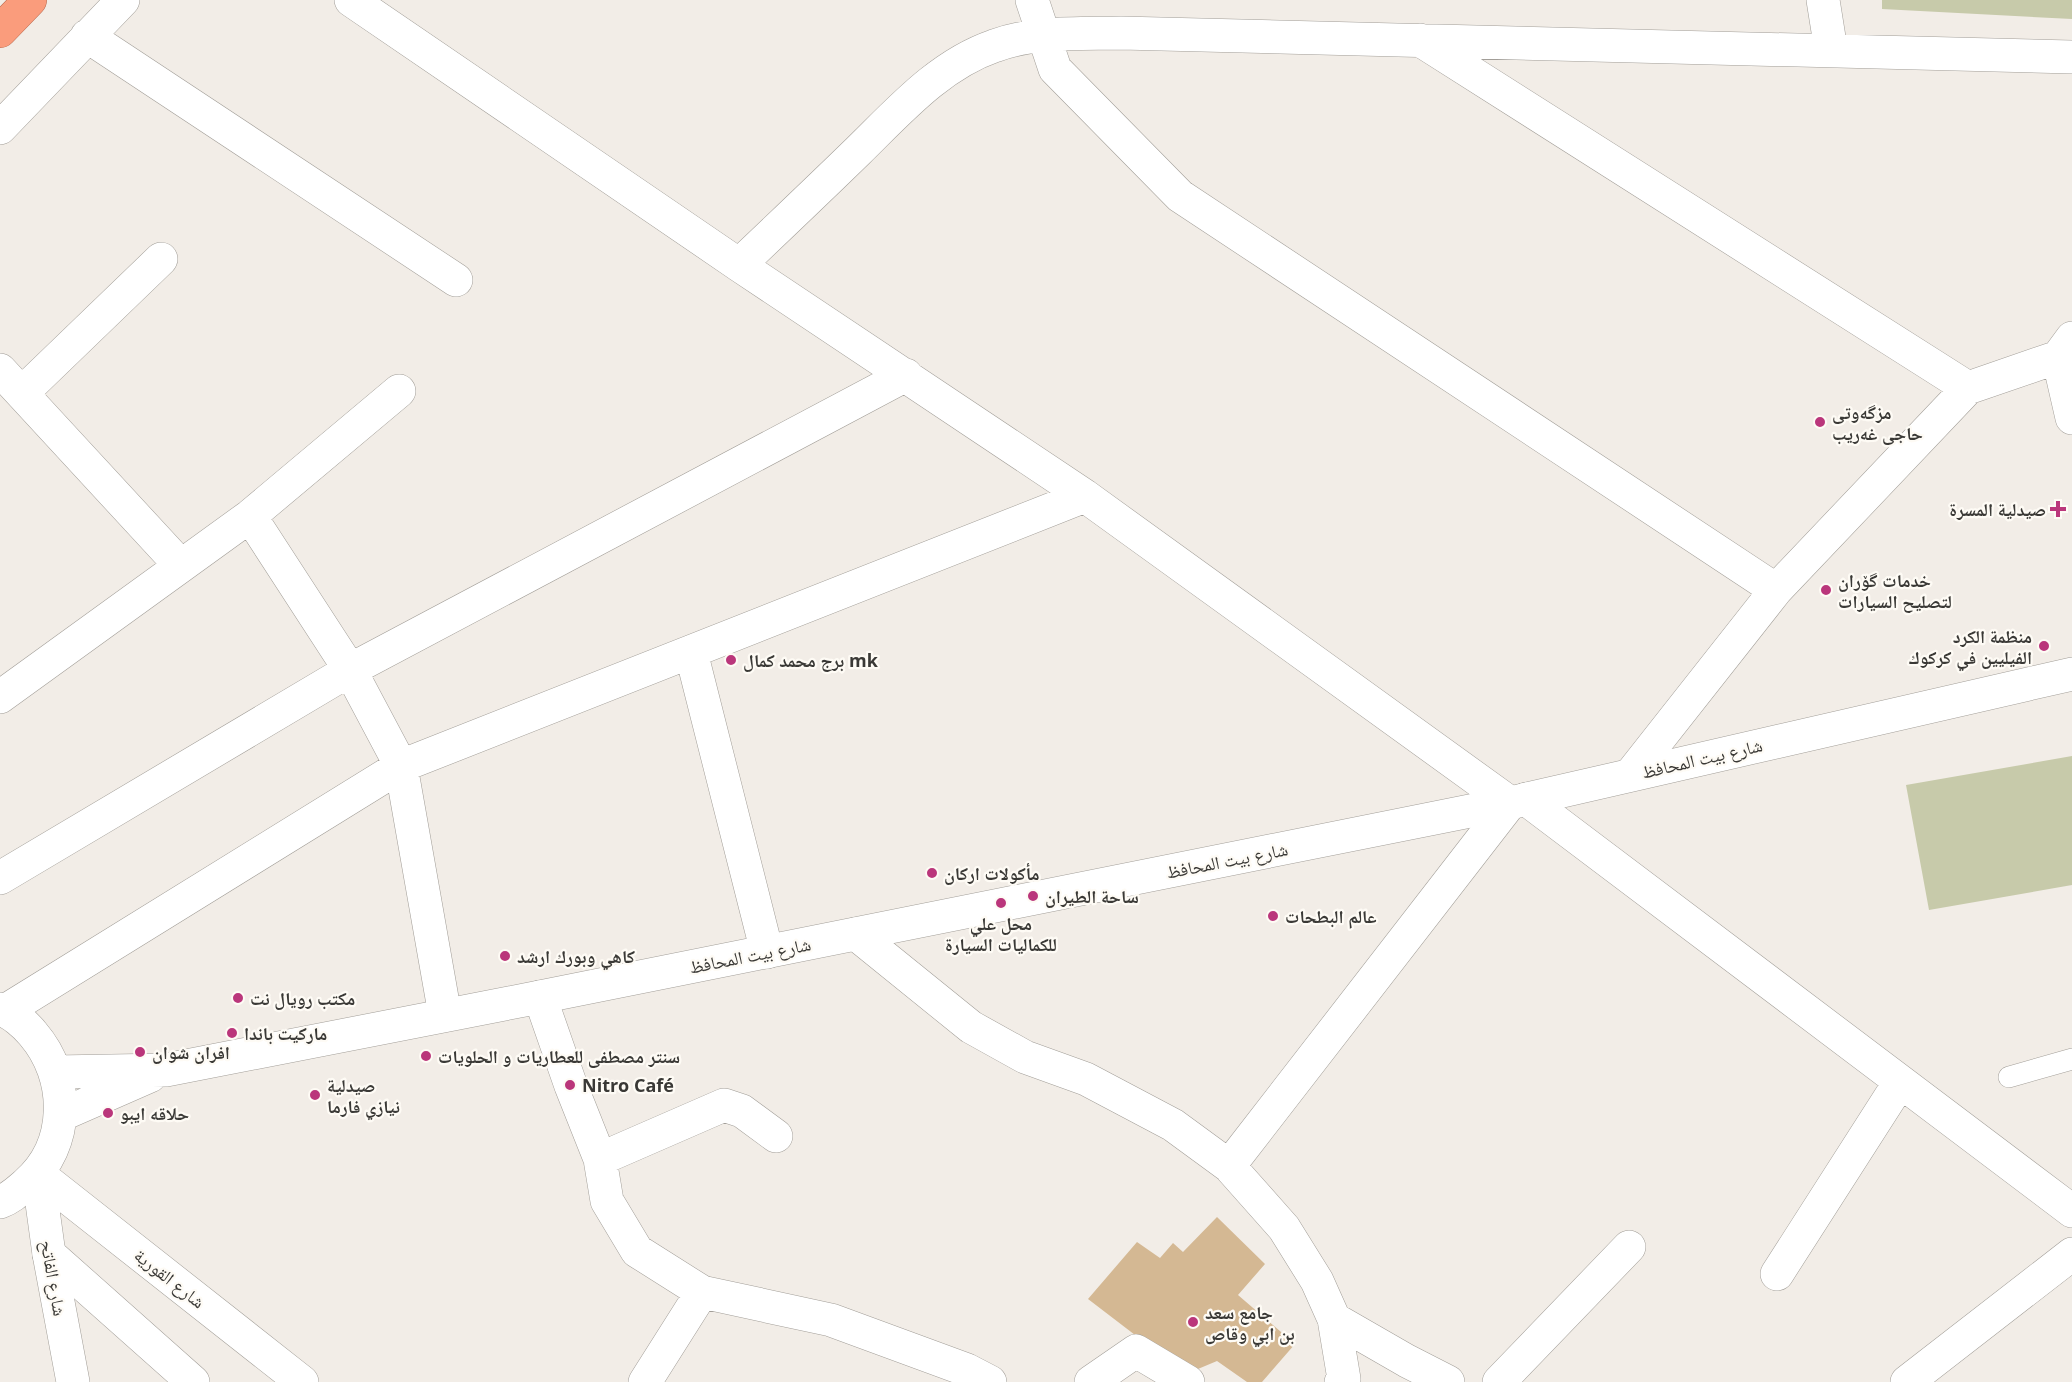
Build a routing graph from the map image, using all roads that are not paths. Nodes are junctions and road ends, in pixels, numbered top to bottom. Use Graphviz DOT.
graph roads {
  1 [pos="30,0"];
  2 [pos="123,0"];
  3 [pos="351,0"];
  4 [pos="1032,0"];
  5 [pos="1823,0"];
  6 [pos="0,31"];
  7 [pos="87,36"];
  8 [pos="1042,36"];
  9 [pos="1420,40"];
  10 [pos="1832,50"];
  11 [pos="2072,57"];
  12 [pos="0,128"];
  13 [pos="161,259"];
  14 [pos="740,265"];
  15 [pos="456,280"];
  16 [pos="2065,347"];
  17 [pos="906,375"];
  18 [pos="11,381"];
  19 [pos="1968,388"];
  20 [pos="399,391"];
  21 [pos="2072,418"];
  22 [pos="1085,496"];
  23 [pos="250,516"];
  24 [pos="181,566"];
  25 [pos="1776,590"];
  26 [pos="691,651"];
  27 [pos="350,670"];
  28 [pos="2072,674"];
  29 [pos="0,697"];
  30 [pos="401,766"];
  31 [pos="1631,774"];
  32 [pos="1518,801"];
  33 [pos="0,878"];
  34 [pos="856,934"];
  35 [pos="767,952"];
  36 [pos="540,997"];
  37 [pos="2,1010"];
  38 [pos="445,1016"];
  39 [pos="2072,1059"];
  40 [pos="166,1070"];
  41 [pos="56,1072"];
  42 [pos="2009,1077"];
  43 [pos="1900,1082"];
  44 [pos="61,1115"];
  45 [pos="776,1136"];
  46 [pos="600,1159"];
  47 [pos="1229,1166"];
  48 [pos="38,1174"];
  49 [pos="0,1202"];
  50 [pos="2072,1211"];
  51 [pos="1629,1247"];
  52 [pos="49,1254"];
  53 [pos="2072,1254"];
  54 [pos="1777,1274"];
  55 [pos="702,1292"];
  56 [pos="1334,1319"];
  57 [pos="971,1378"];
  58 [pos="73,1382"];
  59 [pos="193,1382"];
  60 [pos="302,1382"];
  61 [pos="645,1382"];
  62 [pos="1091,1382"];
  63 [pos="1188,1382"];
  64 [pos="1341,1382"];
  65 [pos="1448,1382"];
  66 [pos="1499,1382"];
  67 [pos="1907,1382"];
  1 -- 6 [label="highway"];
  2 -- 7 [label="street"];
  3 -- 14 [label="street"];
  4 -- 8 [label="street"];
  5 -- 10 [label="street"];
  7 -- 12 [label="street"];
  7 -- 15 [label="street"];
  8 -- 9 [label="street"];
  8 -- 14 [label="street"];
  8 -- 25 [label="street"];
  9 -- 10 [label="street"];
  9 -- 19 [label="street"];
  10 -- 11 [label="street"];
  13 -- 18 [label="street"];
  14 -- 17 [label="street"];
  16 -- 19 [label="street"];
  16 -- 21 [label="street"];
  17 -- 22 [label="street"];
  17 -- 27 [label="street"];
  18 -- 24 [label="street"];
  19 -- 25 [label="street"];
  20 -- 23 [label="street"];
  22 -- 26 [label="street"];
  22 -- 32 [label="street"];
  23 -- 24 [label="street"];
  23 -- 27 [label="street"];
  24 -- 29 [label="street"];
  25 -- 31 [label="street"];
  26 -- 30 [label="street"];
  26 -- 35 [label="street"];
  27 -- 30 [label="street"];
  27 -- 33 [label="street"];
  28 -- 31 [label="street, شارع بيت المحافظ"];
  30 -- 37 [label="street"];
  30 -- 38 [label="street"];
  31 -- 32 [label="street, شارع بيت المحافظ"];
  32 -- 34 [label="street, شارع بيت المحافظ"];
  32 -- 43 [label="street"];
  32 -- 47 [label="street"];
  34 -- 35 [label="street, شارع بيت المحافظ"];
  34 -- 47 [label="street"];
  35 -- 36 [label="street, شارع بيت المحافظ"];
  36 -- 38 [label="street, شارع بيت المحافظ"];
  36 -- 46 [label="street"];
  37 -- 41 [label="street"];
  38 -- 40 [label="street, شارع بيت المحافظ"];
  39 -- 42 [label="lane"];
  40 -- 41 [label="street"];
  40 -- 44 [label="street"];
  41 -- 44 [label="street"];
  43 -- 50 [label="street"];
  43 -- 54 [label="street"];
  44 -- 48 [label="street"];
  45 -- 46 [label="street"];
  46 -- 55 [label="street"];
  47 -- 56 [label="street"];
  48 -- 49 [label="street"];
  48 -- 52 [label="street, شارع الفاتح"];
  48 -- 60 [label="street, شارع القورية"];
  51 -- 66 [label="street"];
  52 -- 58 [label="street, شارع الفاتح"];
  52 -- 59 [label="street"];
  53 -- 67 [label="street"];
  55 -- 57 [label="street"];
  55 -- 61 [label="street"];
  56 -- 64 [label="street"];
  56 -- 65 [label="street"];
  62 -- 63 [label="street"];
}
